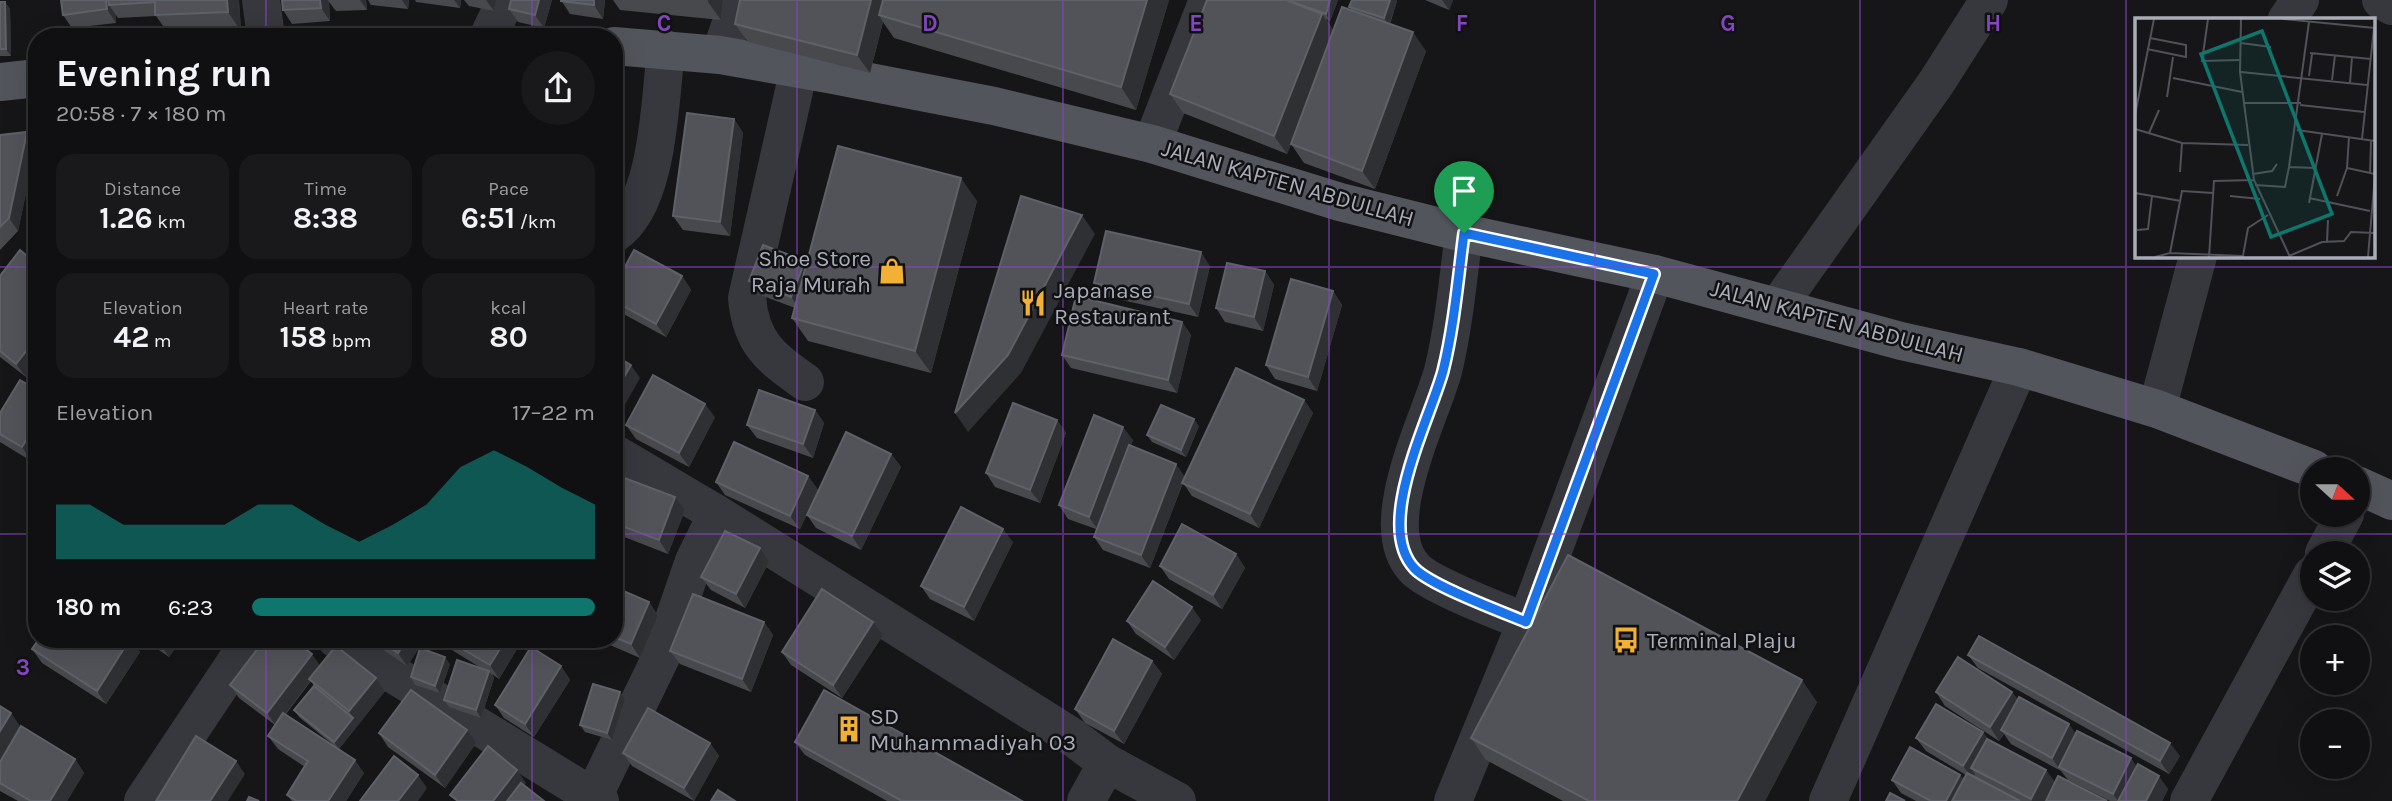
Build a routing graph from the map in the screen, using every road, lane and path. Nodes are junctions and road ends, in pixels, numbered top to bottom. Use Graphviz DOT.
graph roads {
  1 [pos="261,0"];
  2 [pos="506,0"];
  3 [pos="739,0"];
  4 [pos="1208,0"];
  5 [pos="1989,0"];
  6 [pos="2300,0"];
  7 [pos="2381,0"];
  8 [pos="2392,6"];
  9 [pos="2288,18"];
  10 [pos="265,28"];
  11 [pos="492,28"];
  12 [pos="623,46"];
  13 [pos="666,48"];
  14 [pos="720,55"];
  15 [pos="799,69"];
  16 [pos="28,79"];
  17 [pos="0,82"];
  18 [pos="1152,144"];
  19 [pos="623,226"];
  20 [pos="1464,233"];
  21 [pos="2198,257"];
  22 [pos="1654,274"];
  23 [pos="1778,306"];
  24 [pos="2019,367"];
  25 [pos="805,382"];
  26 [pos="2157,409"];
  27 [pos="623,458"];
  28 [pos="2300,464"];
  29 [pos="717,514"];
  30 [pos="2300,597"];
  31 [pos="1526,622"];
  32 [pos="245,648"];
  33 [pos="351,648"];
  34 [pos="1107,763"];
  35 [pos="597,799"];
  36 [pos="143,801"];
  37 [pos="1086,801"];
  38 [pos="1177,801"];
  39 [pos="1453,801"];
  40 [pos="1828,801"];
  41 [pos="2189,801"];
  1 -- 10 [label="street"];
  2 -- 11 [label="street"];
  3 -- 14 [label="street"];
  4 -- 18 [label="street"];
  5 -- 23 [label="street"];
  6 -- 9 [label="street"];
  7 -- 8 [label="street"];
  12 -- 13 [label="main road, JALAN KAPTEN ABDULLAH"];
  13 -- 14 [label="main road, JALAN KAPTEN ABDULLAH"];
  13 -- 19 [label="street"];
  14 -- 15 [label="main road, JALAN KAPTEN ABDULLAH"];
  15 -- 18 [label="main road, JALAN KAPTEN ABDULLAH"];
  15 -- 25 [label="street"];
  16 -- 17 [label="main road"];
  18 -- 20 [label="main road, JALAN KAPTEN ABDULLAH"];
  20 -- 22 [label="main road, JALAN KAPTEN ABDULLAH"];
  20 -- 31 [label="street"];
  21 -- 26 [label="street"];
  22 -- 23 [label="main road, JALAN KAPTEN ABDULLAH"];
  22 -- 31 [label="street"];
  23 -- 24 [label="main road, JALAN KAPTEN ABDULLAH"];
  24 -- 26 [label="main road, JALAN KAPTEN ABDULLAH"];
  24 -- 40 [label="street"];
  26 -- 28 [label="main road, JALAN KAPTEN ABDULLAH"];
  27 -- 29 [label="street"];
  29 -- 34 [label="street"];
  29 -- 35 [label="street"];
  30 -- 41 [label="street"];
  31 -- 39 [label="street"];
  32 -- 36 [label="street"];
  33 -- 35 [label="street"];
  34 -- 37 [label="street"];
  34 -- 38 [label="street"];
}
